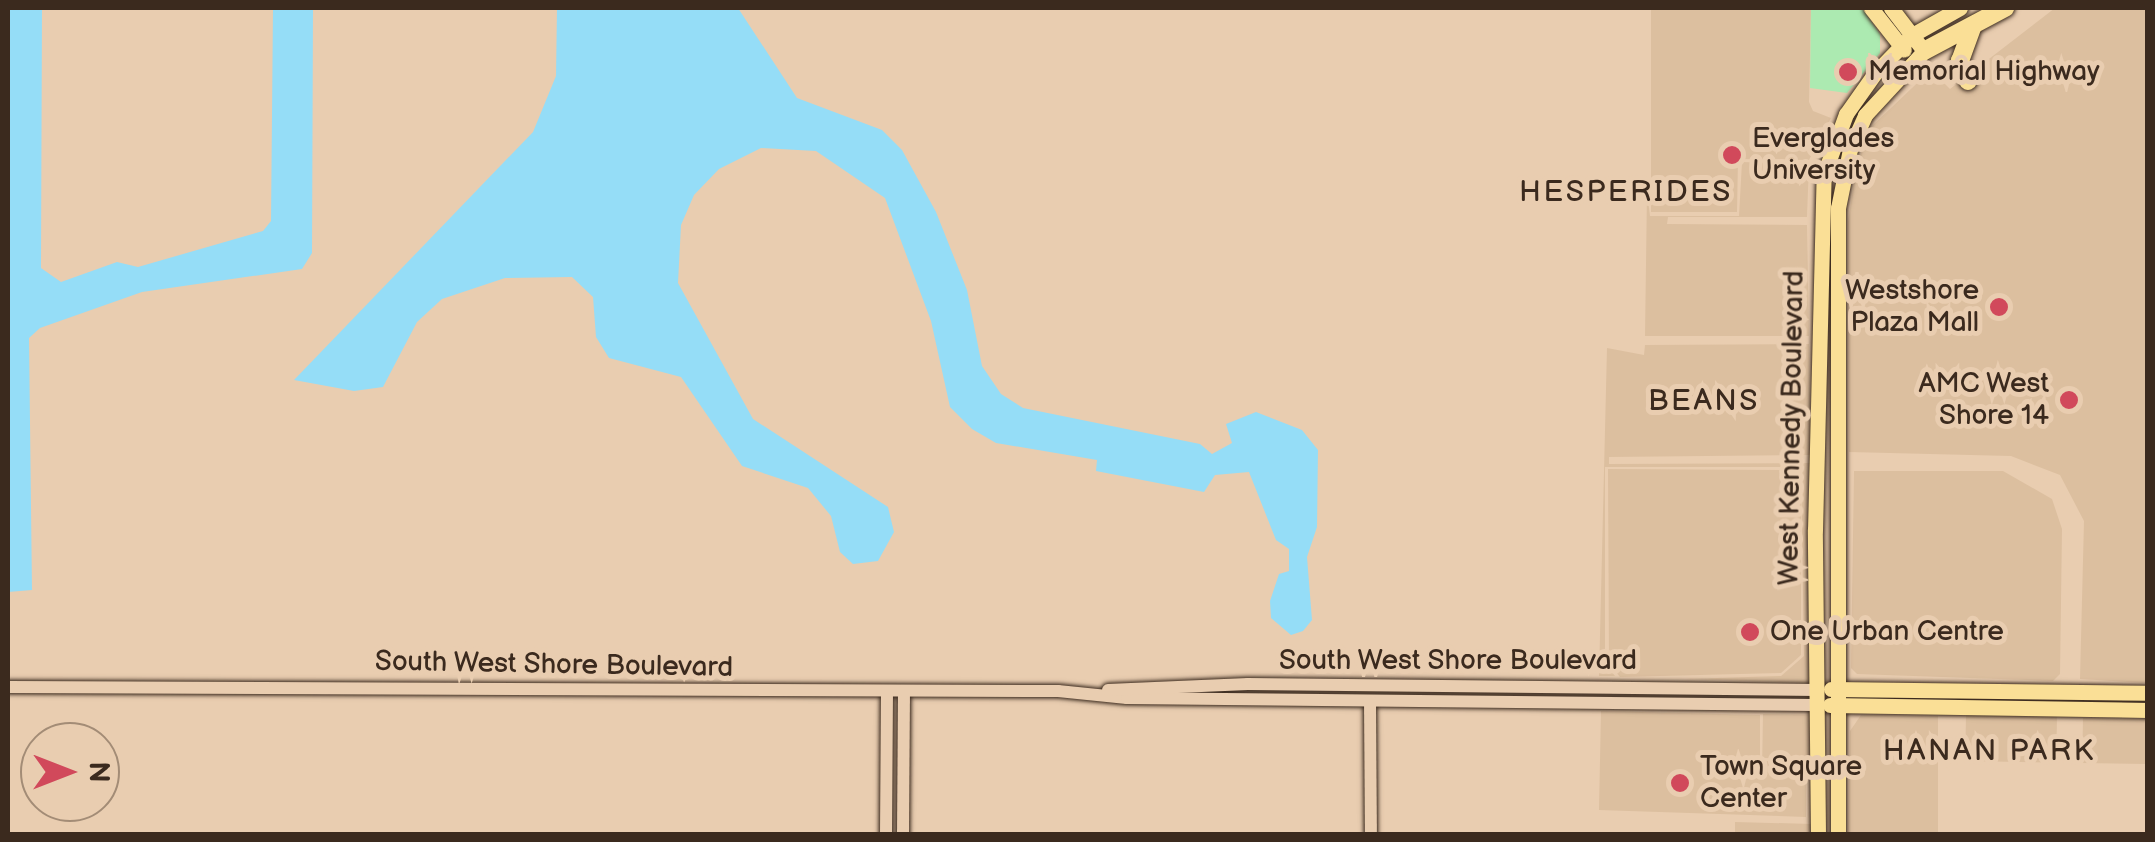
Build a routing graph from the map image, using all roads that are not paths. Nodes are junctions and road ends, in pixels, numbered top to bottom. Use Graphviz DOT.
graph roads {
  1 [pos="1871,8"];
  2 [pos="1891,8"];
  3 [pos="1960,8"];
  4 [pos="2004,8"];
  5 [pos="1973,26"];
  6 [pos="1906,40"];
  7 [pos="1918,57"];
  8 [pos="1968,81"];
  9 [pos="1852,103"];
  10 [pos="1850,150"];
  11 [pos="1819,221"];
  12 [pos="1838,248"];
  13 [pos="1819,340"];
  14 [pos="1837,340"];
  15 [pos="8,687"];
  16 [pos="886,691"];
  17 [pos="904,692"];
  18 [pos="1100,692"];
  19 [pos="2148,693"];
  20 [pos="1816,697"];
  21 [pos="1838,697"];
  22 [pos="1370,700"];
  23 [pos="2148,710"];
  24 [pos="886,834"];
  25 [pos="903,834"];
  26 [pos="1370,834"];
  27 [pos="1818,834"];
  28 [pos="1838,834"];
  1 -- 6 [label="main road"];
  2 -- 6 [label="main road"];
  3 -- 6 [label="main road"];
  4 -- 5 [label="highway"];
  5 -- 7 [label="highway"];
  5 -- 8 [label="highway"];
  6 -- 7 [label="main road"];
  6 -- 9 [label="main road, West Kennedy Boulevard"];
  7 -- 10 [label="main road, West Kennedy Boulevard"];
  9 -- 10 [label="main road"];
  9 -- 11 [label="main road, West Kennedy Boulevard"];
  10 -- 12 [label="main road, West Kennedy Boulevard"];
  11 -- 12 [label="main road"];
  11 -- 13 [label="main road, West Kennedy Boulevard"];
  12 -- 14 [label="main road, West Kennedy Boulevard"];
  13 -- 14 [label="main road"];
  13 -- 20 [label="main road, West Kennedy Boulevard"];
  14 -- 21 [label="main road, West Kennedy Boulevard"];
  15 -- 16 [label="street, South West Shore Boulevard"];
  16 -- 17 [label="street, South West Shore Boulevard"];
  16 -- 24 [label="street"];
  17 -- 18 [label="street, South West Shore Boulevard"];
  17 -- 25 [label="street"];
  18 -- 20 [label="street, South West Shore Boulevard"];
  18 -- 22 [label="street, South West Shore Boulevard"];
  19 -- 21 [label="main road"];
  20 -- 21 [label="main road"];
  20 -- 22 [label="street, South West Shore Boulevard"];
  20 -- 27 [label="main road, West Kennedy Boulevard"];
  21 -- 23 [label="main road"];
  21 -- 28 [label="main road, West Kennedy Boulevard"];
  22 -- 26 [label="street"];
}
